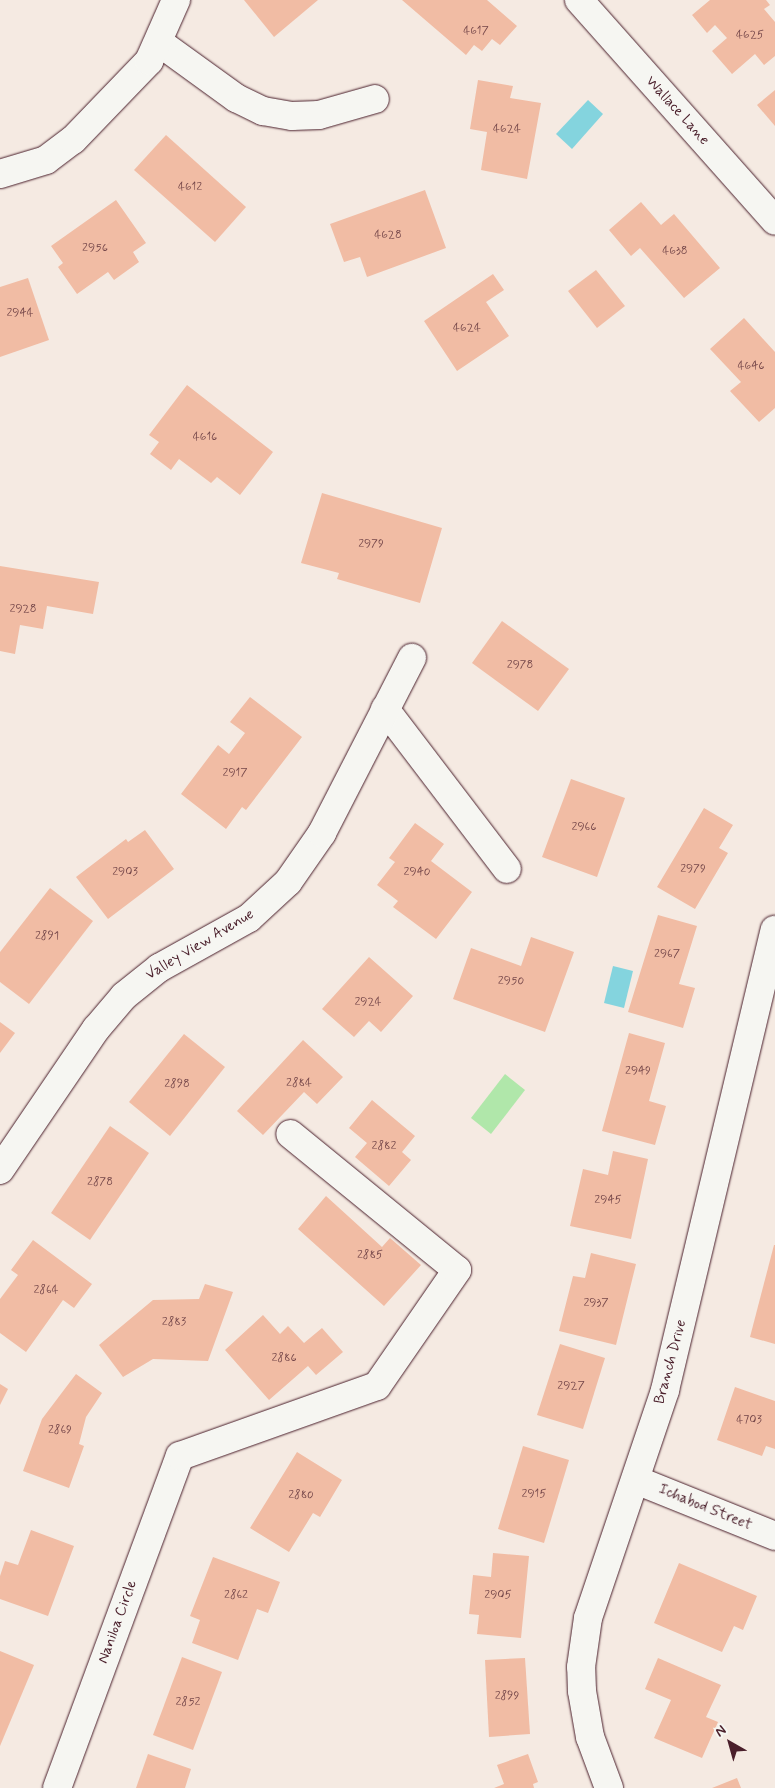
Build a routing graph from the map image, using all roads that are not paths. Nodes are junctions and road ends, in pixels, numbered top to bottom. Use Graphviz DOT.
graph roads {
  1 [pos="176,0"];
  2 [pos="578,0"];
  3 [pos="160,42"];
  4 [pos="374,99"];
  5 [pos="0,174"];
  6 [pos="775,221"];
  7 [pos="412,658"];
  8 [pos="385,709"];
  9 [pos="507,869"];
  10 [pos="775,930"];
  11 [pos="769,985"];
  12 [pos="290,1134"];
  13 [pos="0,1170"];
  14 [pos="636,1480"];
  15 [pos="775,1536"];
  16 [pos="57,1788"];
  17 [pos="608,1788"];
  1 -- 3 [label="street"];
  2 -- 6 [label="street, Wallace Lane"];
  3 -- 4 [label="street"];
  3 -- 5 [label="street"];
  7 -- 8 [label="street, Valley View Avenue"];
  8 -- 9 [label="street"];
  8 -- 13 [label="street, Valley View Avenue"];
  10 -- 11 [label="street, Branch Drive"];
  11 -- 14 [label="street, Branch Drive"];
  12 -- 16 [label="street, Naniloa Circle"];
  14 -- 15 [label="street, Ichabod Street"];
  14 -- 17 [label="street, Branch Drive"];
}
